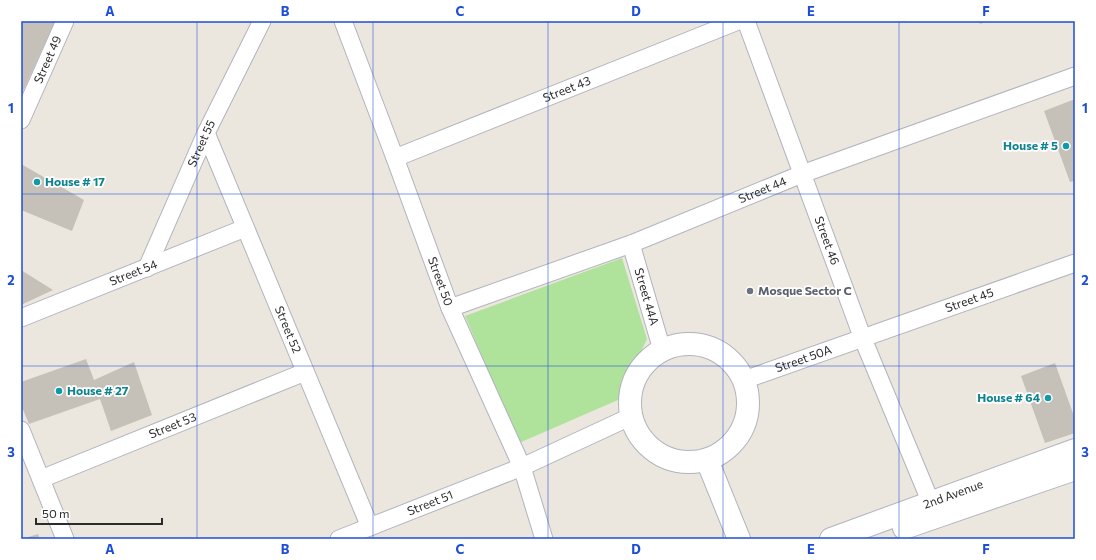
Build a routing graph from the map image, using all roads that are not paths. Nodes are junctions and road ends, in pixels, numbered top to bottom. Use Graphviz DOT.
graph roads {
  1 [pos="65,21"];
  2 [pos="262,21"];
  3 [pos="343,21"];
  4 [pos="738,21"];
  5 [pos="746,21"];
  6 [pos="1075,76"];
  7 [pos="21,120"];
  8 [pos="206,133"];
  9 [pos="395,158"];
  10 [pos="802,174"];
  11 [pos="245,228"];
  12 [pos="631,244"];
  13 [pos="1075,263"];
  14 [pos="146,268"];
  15 [pos="450,308"];
  16 [pos="21,318"];
  17 [pos="863,339"];
  18 [pos="662,350"];
  19 [pos="305,372"];
  20 [pos="744,380"];
  21 [pos="632,416"];
  22 [pos="21,430"];
  23 [pos="1075,450"];
  24 [pos="707,460"];
  25 [pos="522,467"];
  26 [pos="1075,468"];
  27 [pos="41,479"];
  28 [pos="931,503"];
  29 [pos="370,527"];
  30 [pos="65,539"];
  31 [pos="339,539"];
  32 [pos="544,539"];
  33 [pos="739,539"];
  34 [pos="831,539"];
  35 [pos="873,539"];
  1 -- 7 [label="street, Street 49"];
  2 -- 8 [label="street, Street 55"];
  3 -- 9 [label="street, Street 50"];
  4 -- 9 [label="street, Street 43"];
  5 -- 10 [label="street, Street 46"];
  6 -- 10 [label="street, Street 44"];
  8 -- 11 [label="street, Street 52"];
  8 -- 14 [label="street, Street 55"];
  9 -- 15 [label="street, Street 50"];
  10 -- 12 [label="street, Street 44"];
  10 -- 17 [label="street, Street 46"];
  11 -- 14 [label="street, Street 54"];
  11 -- 19 [label="street, Street 52"];
  12 -- 15 [label="street, Street 44"];
  12 -- 18 [label="street, Street 44A"];
  13 -- 17 [label="street, Street 45"];
  14 -- 16 [label="street, Street 54"];
  15 -- 25 [label="street, Street 50"];
  17 -- 20 [label="street, Street 50A"];
  17 -- 28 [label="street, Street 46"];
  18 -- 20 [label="street"];
  18 -- 21 [label="street"];
  19 -- 27 [label="street, Street 53"];
  19 -- 29 [label="street, Street 52"];
  20 -- 24 [label="street"];
  21 -- 24 [label="street"];
  21 -- 25 [label="street"];
  22 -- 27 [label="street"];
  23 -- 28 [label="street, 2nd Avenue"];
  24 -- 33 [label="street"];
  25 -- 29 [label="street, Street 51"];
  25 -- 32 [label="street, Street 50"];
  26 -- 35 [label="street, 2nd Avenue"];
  27 -- 30 [label="street"];
  28 -- 34 [label="street, 2nd Avenue"];
  29 -- 31 [label="street, Street 51"];
}
